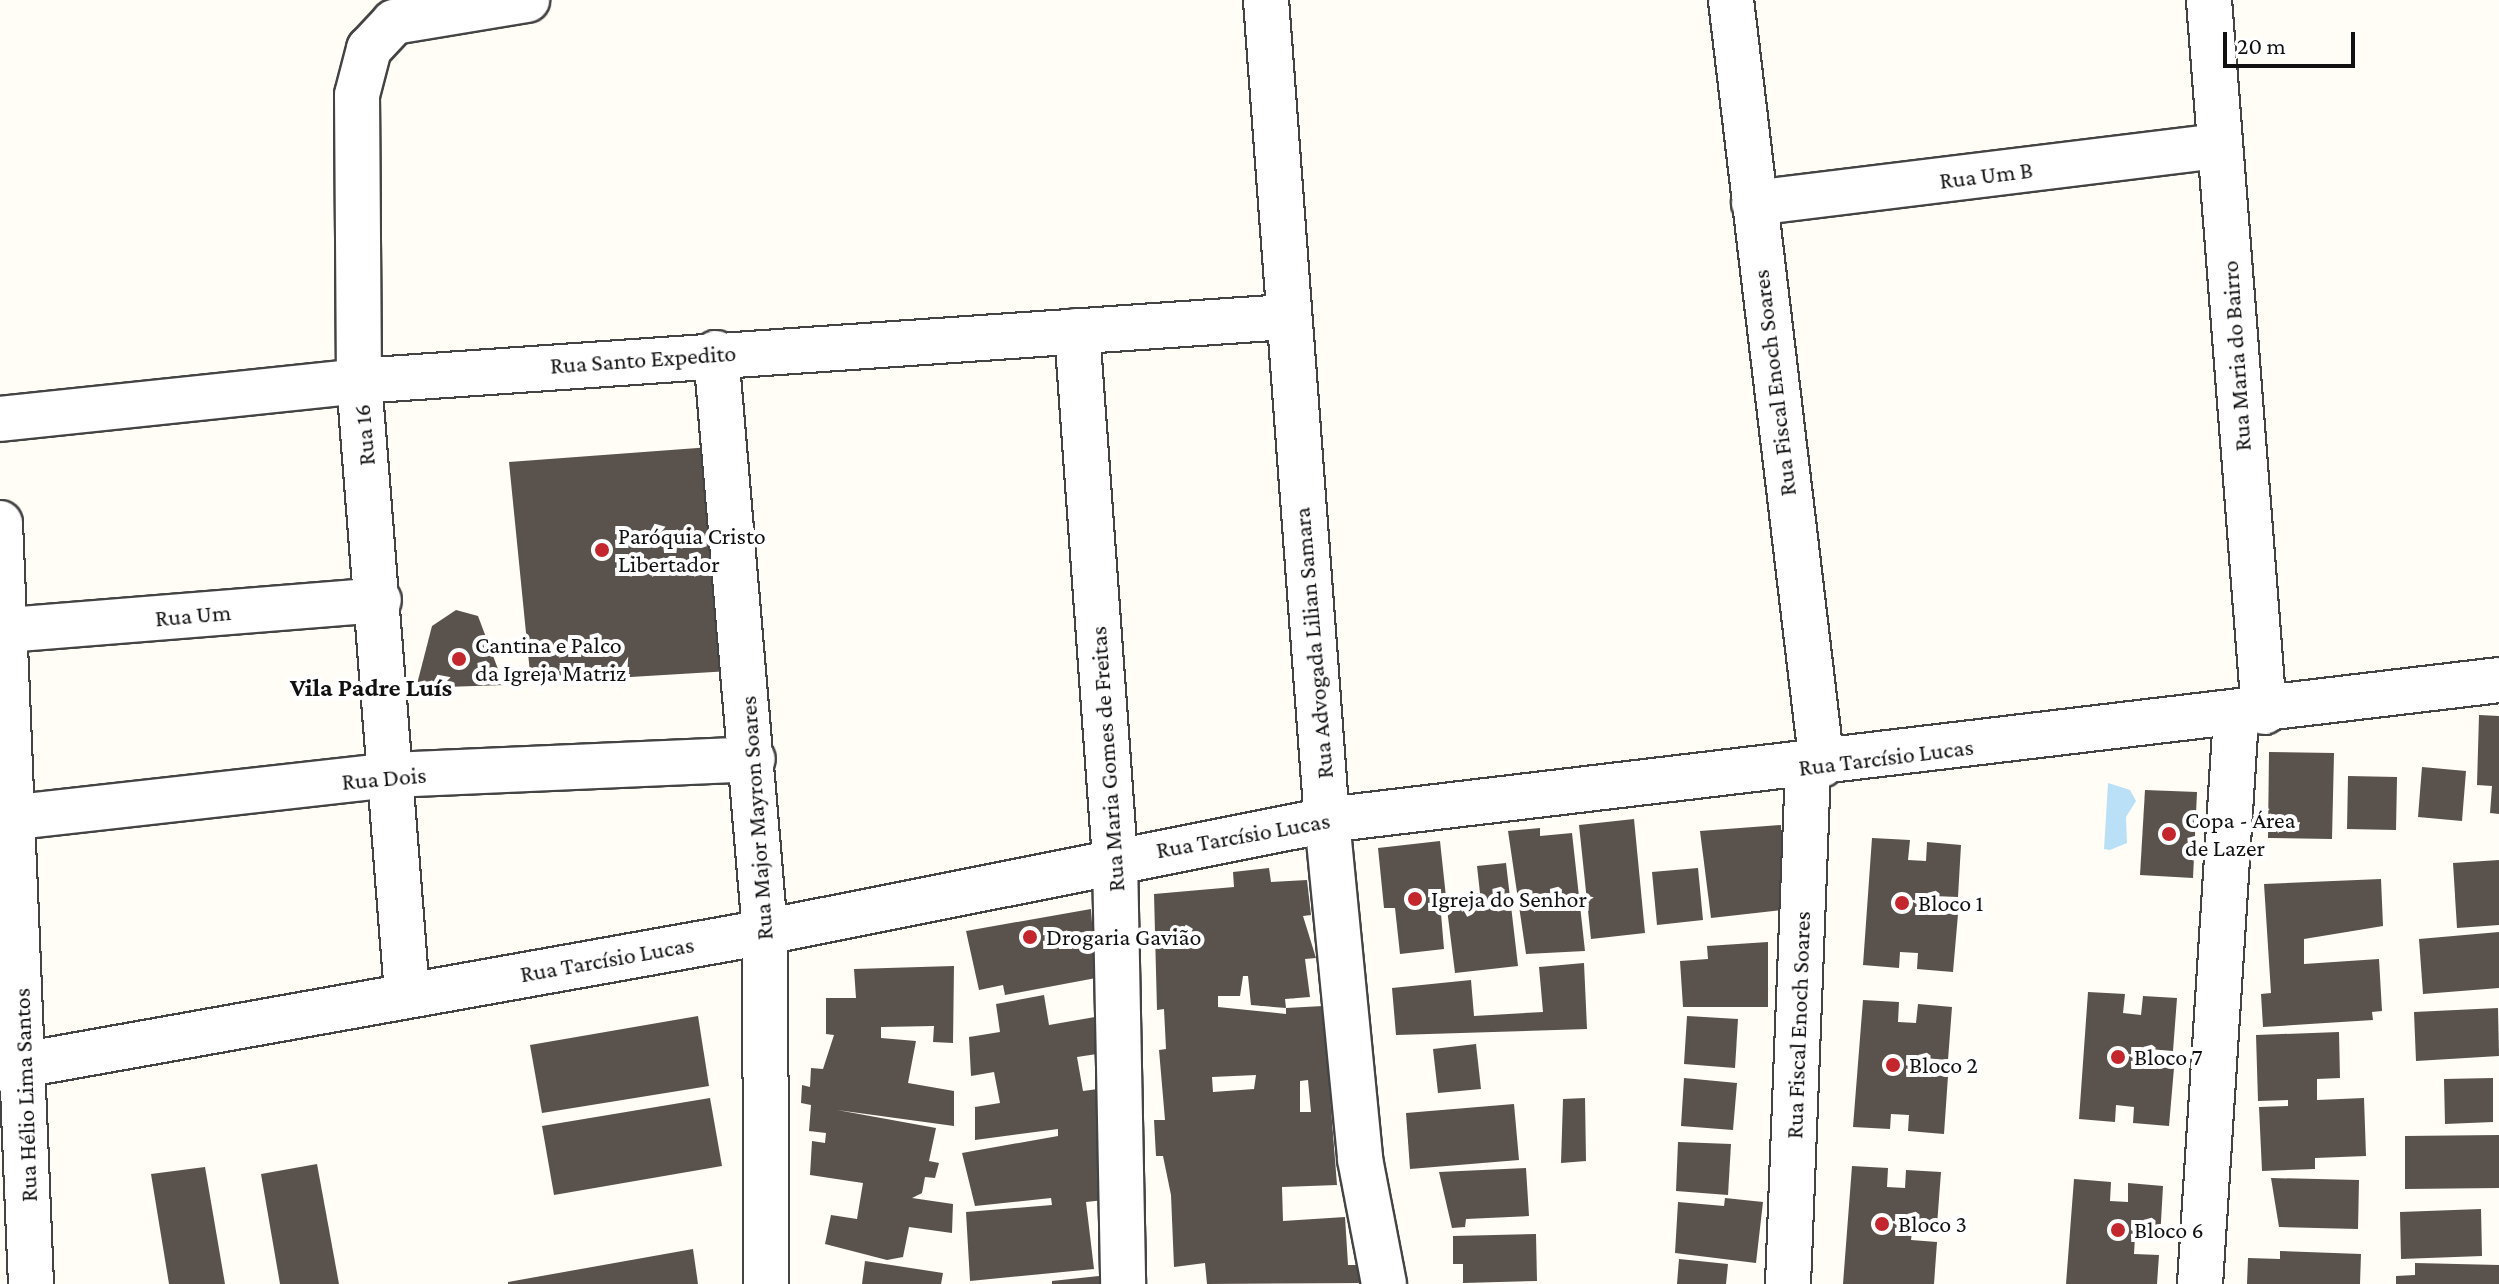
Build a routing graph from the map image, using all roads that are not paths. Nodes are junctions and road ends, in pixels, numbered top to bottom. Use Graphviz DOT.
graph roads {
  1 [pos="527,0"];
  2 [pos="1266,0"];
  3 [pos="1731,0"];
  4 [pos="2209,0"];
  5 [pos="2219,146"];
  6 [pos="1754,203"];
  7 [pos="1287,317"];
  8 [pos="1077,331"];
  9 [pos="716,353"];
  10 [pos="359,381"];
  11 [pos="0,419"];
  12 [pos="0,523"];
  13 [pos="379,600"];
  14 [pos="7,630"];
  15 [pos="2499,680"];
  16 [pos="2250,714"];
  17 [pos="753,759"];
  18 [pos="1815,766"];
  19 [pos="390,775"];
  20 [pos="17,817"];
  21 [pos="1327,820"];
  22 [pos="1115,858"];
  23 [pos="765,932"];
  24 [pos="407,993"];
  25 [pos="12,1068"];
  26 [pos="31,1284"];
  27 [pos="766,1284"];
  28 [pos="1123,1284"];
  29 [pos="1384,1284"];
  30 [pos="1788,1284"];
  31 [pos="2200,1284"];
  1 -- 10 [label="street, Rua 16"];
  2 -- 7 [label="street, Rua Advogada Lilian Samara"];
  3 -- 6 [label="street, Rua Fiscal Enoch Soares"];
  4 -- 5 [label="street, Rua Maria do Bairro"];
  5 -- 6 [label="street, Rua Um B"];
  5 -- 16 [label="street, Rua Maria do Bairro"];
  6 -- 18 [label="street, Rua Fiscal Enoch Soares"];
  7 -- 8 [label="street, Rua Santo Expedito"];
  7 -- 21 [label="street, Rua Advogada Lilian Samara"];
  8 -- 9 [label="street, Rua Santo Expedito"];
  8 -- 22 [label="street, Rua Maria Gomes de Freitas"];
  9 -- 10 [label="street, Rua Santo Expedito"];
  9 -- 17 [label="street, Rua Major Mayron Soares"];
  10 -- 11 [label="street, Rua Santo Expedito"];
  10 -- 13 [label="street, Rua 16"];
  12 -- 14 [label="street, Rua Hélio Lima Santos"];
  13 -- 14 [label="street, Rua Um"];
  13 -- 19 [label="street, Rua 16"];
  14 -- 20 [label="street, Rua Hélio Lima Santos"];
  15 -- 16 [label="street, Rua Tarcísio Lucas"];
  16 -- 18 [label="street, Rua Tarcísio Lucas"];
  16 -- 31 [label="street, Rua Maria do Bairro"];
  17 -- 19 [label="street, Rua Dois"];
  17 -- 23 [label="street, Rua Major Mayron Soares"];
  18 -- 21 [label="street, Rua Tarcísio Lucas"];
  18 -- 30 [label="street, Rua Fiscal Enoch Soares"];
  19 -- 20 [label="street, Rua Dois"];
  19 -- 24 [label="street, Rua 16"];
  20 -- 25 [label="street, Rua Hélio Lima Santos"];
  21 -- 22 [label="street, Rua Tarcísio Lucas"];
  21 -- 29 [label="street, Rua Advogada Lilian Samara"];
  22 -- 23 [label="street, Rua Tarcísio Lucas"];
  22 -- 28 [label="street, Rua Maria Gomes de Freitas"];
  23 -- 24 [label="street, Rua Tarcísio Lucas"];
  23 -- 27 [label="street, Rua Major Mayron Soares"];
  24 -- 25 [label="street, Rua Tarcísio Lucas"];
  25 -- 26 [label="street, Rua Hélio Lima Santos"];
}
